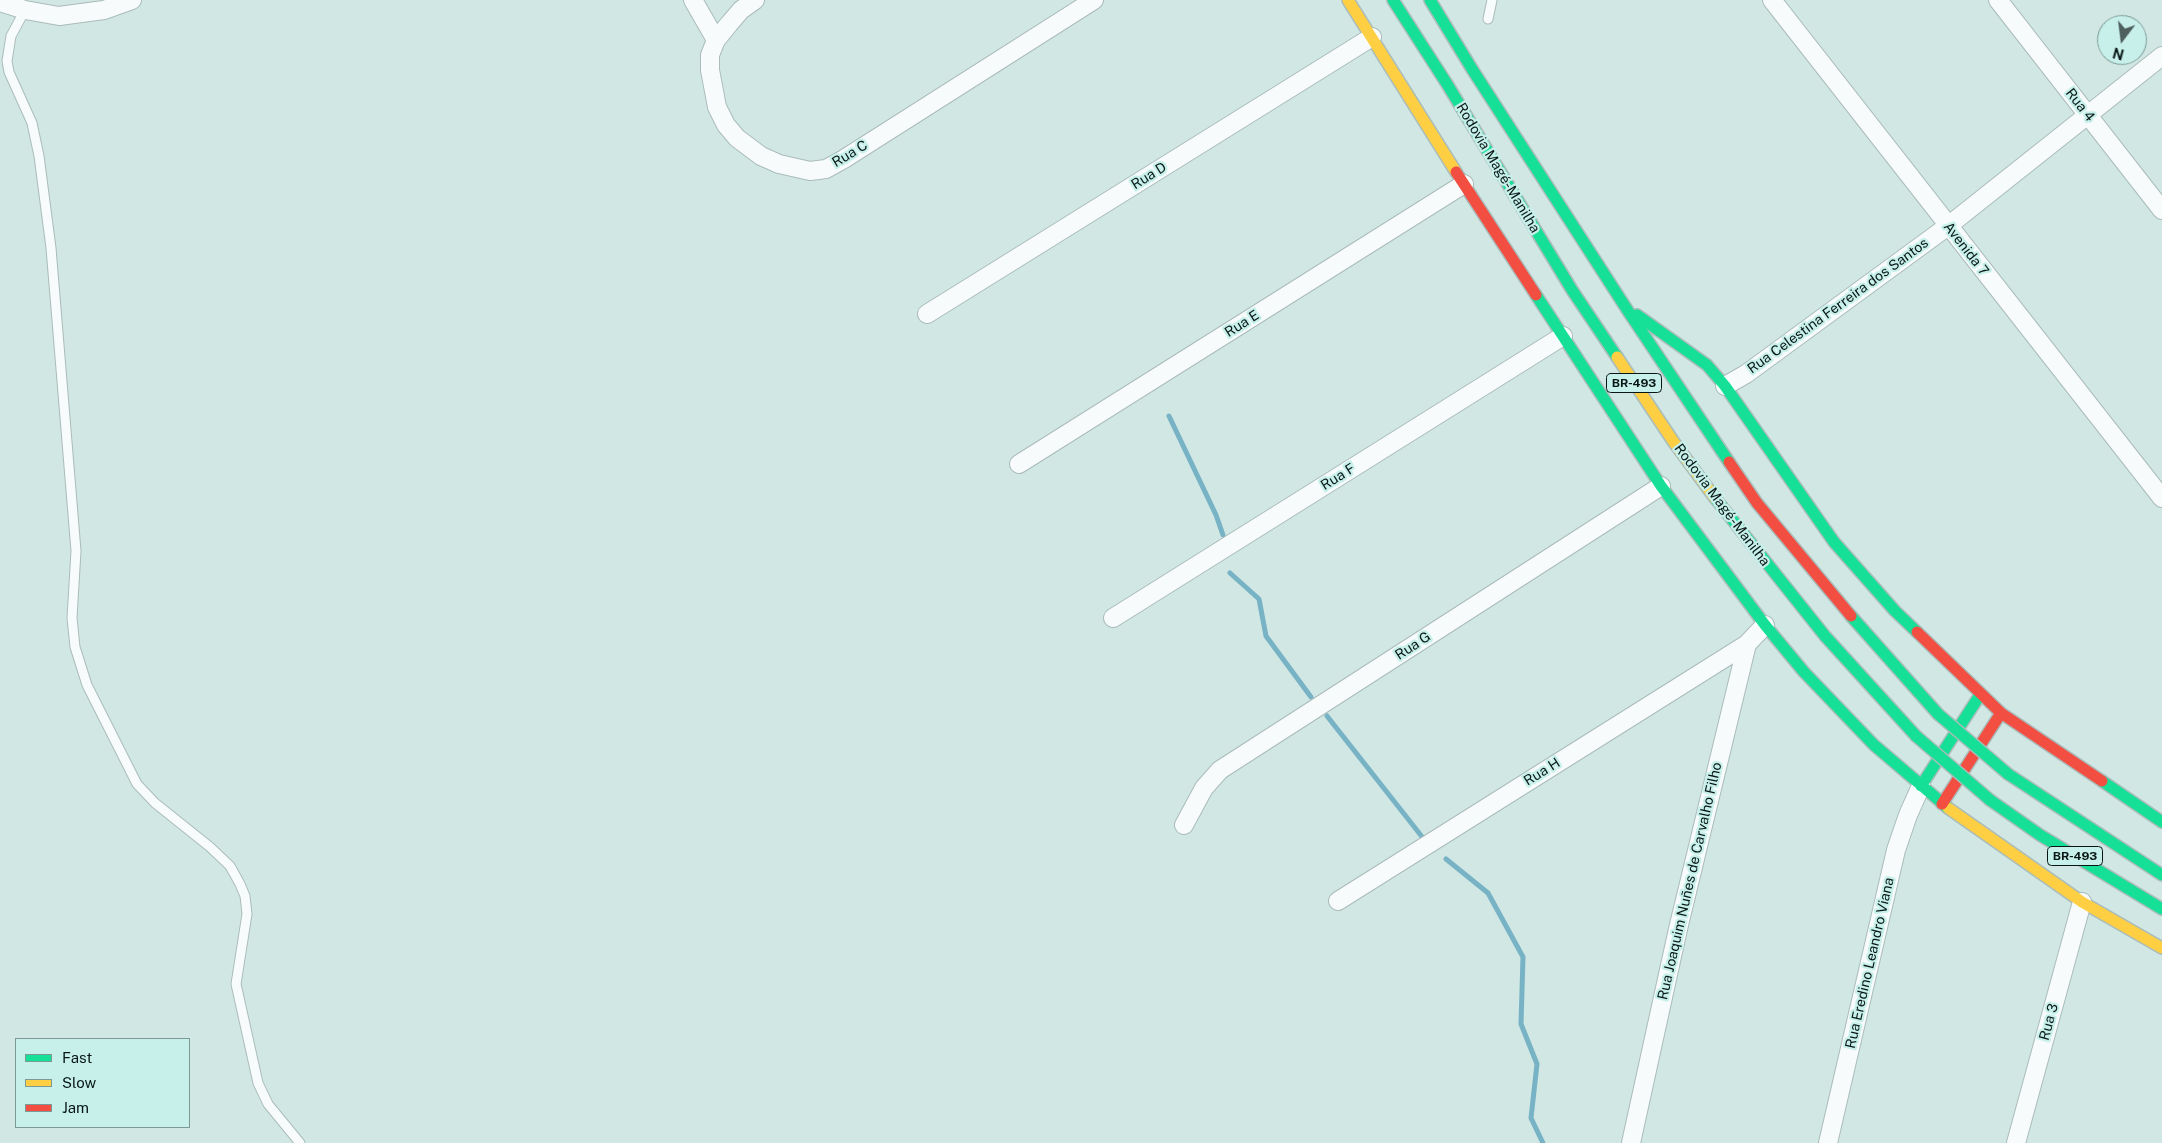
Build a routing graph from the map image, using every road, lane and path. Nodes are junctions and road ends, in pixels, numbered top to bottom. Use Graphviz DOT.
graph roads {
  1 [pos="132,0"];
  2 [pos="693,0"];
  3 [pos="755,0"];
  4 [pos="1094,0"];
  5 [pos="1348,0"];
  6 [pos="1393,0"];
  7 [pos="1430,0"];
  8 [pos="1492,0"];
  9 [pos="1772,0"];
  10 [pos="1998,0"];
  11 [pos="0,2"];
  12 [pos="25,10"];
  13 [pos="1488,19"];
  14 [pos="1372,37"];
  15 [pos="716,40"];
  16 [pos="2162,56"];
  17 [pos="2088,115"];
  18 [pos="1464,184"];
  19 [pos="2162,210"];
  20 [pos="1948,226"];
  21 [pos="1628,310"];
  22 [pos="927,314"];
  23 [pos="1563,336"];
  24 [pos="1725,386"];
  25 [pos="1019,464"];
  26 [pos="1660,486"];
  27 [pos="2162,498"];
  28 [pos="1113,618"];
  29 [pos="1765,626"];
  30 [pos="1747,644"];
  31 [pos="1980,695"];
  32 [pos="2001,713"];
  33 [pos="1921,786"];
  34 [pos="1942,804"];
  35 [pos="2162,822"];
  36 [pos="1184,825"];
  37 [pos="2162,875"];
  38 [pos="1338,901"];
  39 [pos="2082,902"];
  40 [pos="2162,909"];
  41 [pos="2162,948"];
  42 [pos="300,1143"];
  43 [pos="1631,1143"];
  44 [pos="1828,1143"];
  45 [pos="2016,1143"];
  1 -- 12 [label="street"];
  2 -- 15 [label="street"];
  3 -- 15 [label="street, Rua C"];
  4 -- 15 [label="street, Rua C"];
  5 -- 14 [label="main road"];
  6 -- 40 [label="main road, Rodovia Magé-Manilha / BR-493, bridge"];
  7 -- 21 [label="main road, BR-493"];
  8 -- 13 [label="lane"];
  9 -- 20 [label="street, Avenida 7"];
  10 -- 17 [label="street, Rua 4"];
  11 -- 12 [label="street"];
  12 -- 42 [label="lane"];
  14 -- 18 [label="main road"];
  14 -- 22 [label="street, Rua D"];
  16 -- 17 [label="street, Rua Celestina Ferreira dos Santos"];
  17 -- 19 [label="street, Rua 4"];
  17 -- 20 [label="street, Rua Celestina Ferreira dos Santos"];
  18 -- 23 [label="main road"];
  18 -- 25 [label="street, Rua E"];
  20 -- 24 [label="street, Rua Celestina Ferreira dos Santos"];
  20 -- 27 [label="street, Avenida 7"];
  21 -- 24 [label="main road"];
  21 -- 37 [label="main road, BR-493, bridge"];
  23 -- 26 [label="main road"];
  23 -- 28 [label="street, Rua F"];
  24 -- 31 [label="main road"];
  26 -- 29 [label="main road"];
  26 -- 36 [label="street, Rua G"];
  29 -- 30 [label="street"];
  29 -- 33 [label="main road"];
  30 -- 38 [label="street, Rua H"];
  30 -- 43 [label="street, Rua Joaquim Nuñes de Carvalho Filho"];
  31 -- 32 [label="main road"];
  31 -- 33 [label="main road"];
  32 -- 34 [label="main road"];
  32 -- 35 [label="main road"];
  33 -- 34 [label="main road"];
  33 -- 44 [label="street, Rua Eredino Leandro Viana"];
  34 -- 39 [label="main road"];
  39 -- 41 [label="main road"];
  39 -- 45 [label="street, Rua 3"];
}
